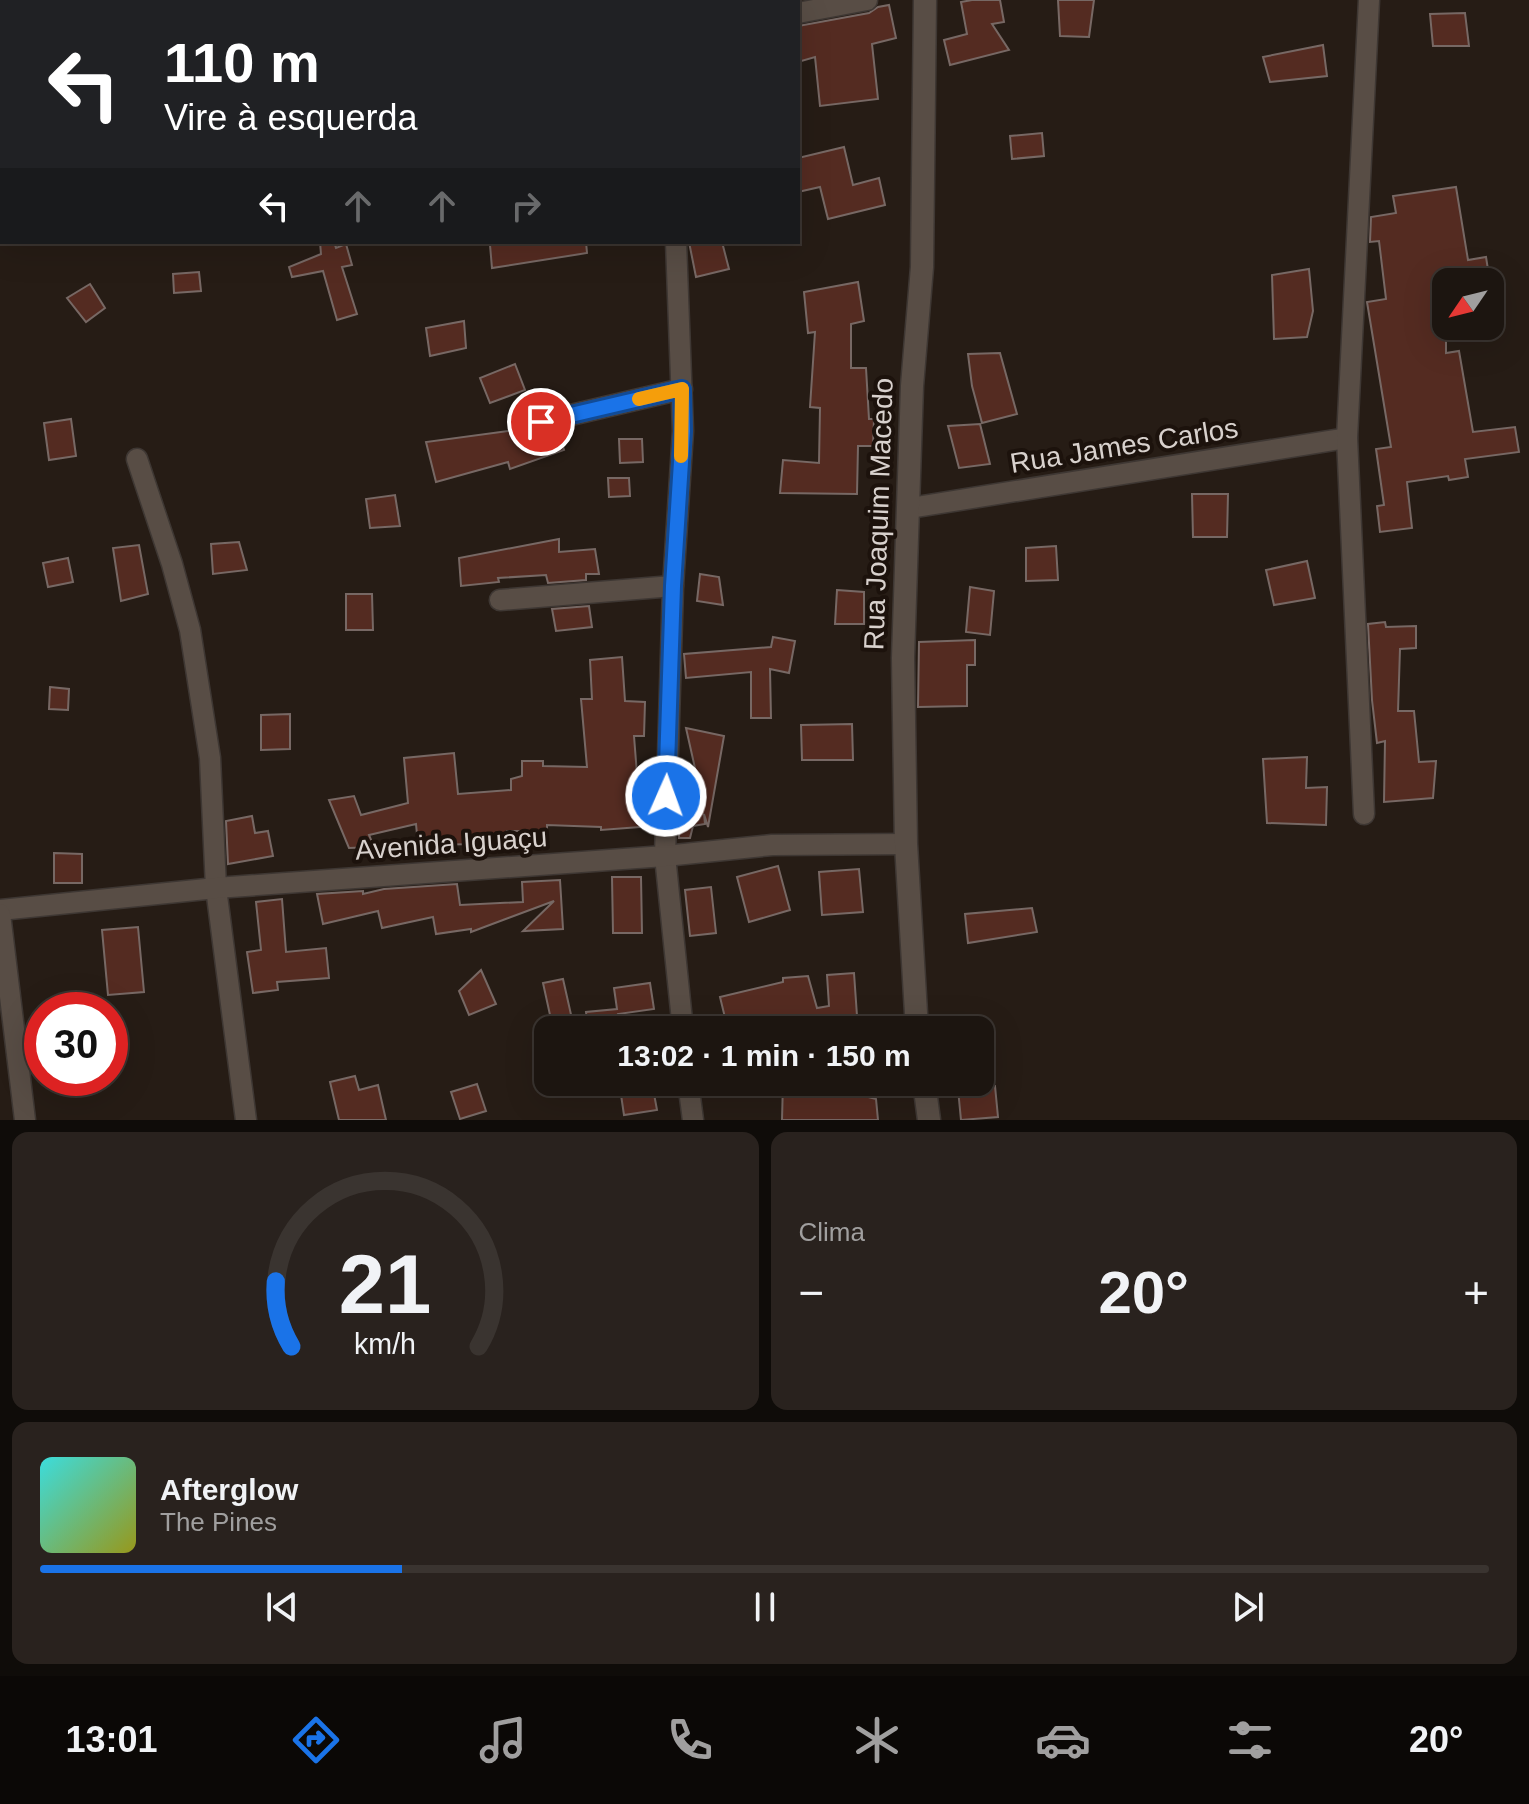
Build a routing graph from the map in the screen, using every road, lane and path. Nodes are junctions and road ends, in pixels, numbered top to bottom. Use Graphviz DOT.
graph roads {
  1 [pos="867,0"];
  2 [pos="925,0"];
  3 [pos="1369,0"];
  4 [pos="800,13"];
  5 [pos="676,244"];
  6 [pos="682,389"];
  7 [pos="541,422"];
  8 [pos="1347,438"];
  9 [pos="137,459"];
  10 [pos="910,508"];
  11 [pos="673,586"];
  12 [pos="500,600"];
  13 [pos="1364,814"];
  14 [pos="906,844"];
  15 [pos="665,856"];
  16 [pos="216,888"];
  17 [pos="0,912"];
  18 [pos="682,1016"];
  19 [pos="916,1016"];
  20 [pos="690,1096"];
  21 [pos="926,1096"];
  22 [pos="25,1120"];
  23 [pos="246,1120"];
  24 [pos="693,1120"];
  25 [pos="929,1120"];
  1 -- 4 [label="street"];
  2 -- 10 [label="street, Rua Joaquim Macedo"];
  3 -- 8 [label="street"];
  5 -- 6 [label="street"];
  6 -- 7 [label="street"];
  6 -- 11 [label="street"];
  8 -- 10 [label="street, Rua James Carlos"];
  8 -- 13 [label="street"];
  9 -- 16 [label="street"];
  10 -- 14 [label="street, Rua Joaquim Macedo"];
  11 -- 12 [label="street"];
  11 -- 15 [label="street"];
  14 -- 15 [label="street, Avenida Iguaçu"];
  14 -- 19 [label="street, Rua Joaquim Macedo"];
  15 -- 16 [label="street, Avenida Iguaçu"];
  15 -- 18 [label="street"];
  16 -- 17 [label="street, Avenida Iguaçu"];
  16 -- 23 [label="street"];
  17 -- 22 [label="street"];
  20 -- 24 [label="street"];
  21 -- 25 [label="street"];
}
